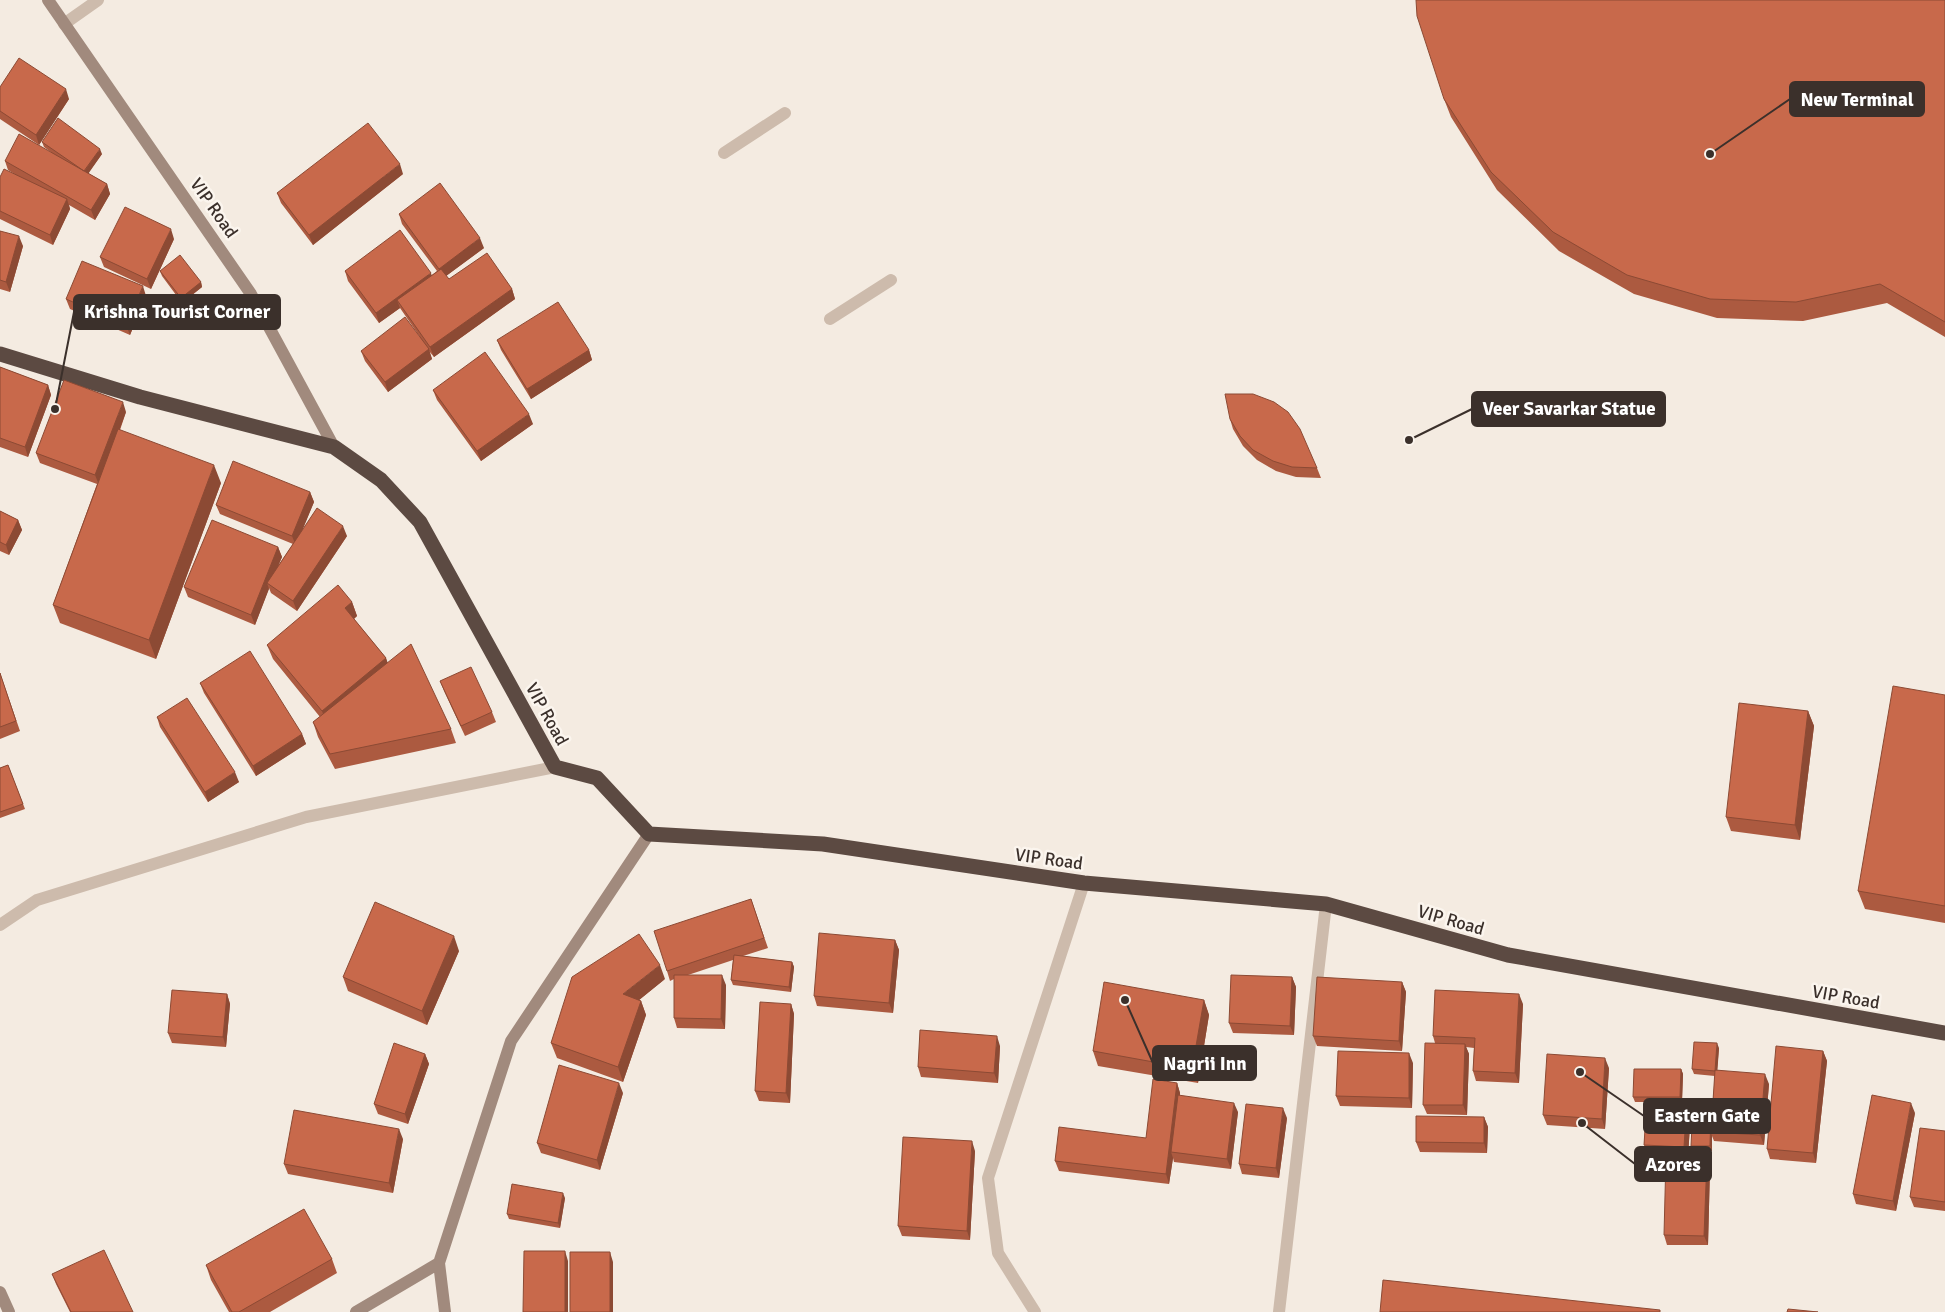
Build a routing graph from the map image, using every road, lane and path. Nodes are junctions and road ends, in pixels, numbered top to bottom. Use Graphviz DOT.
graph roads {
  1 [pos="48,0"];
  2 [pos="98,0"];
  3 [pos="64,24"];
  4 [pos="785,113"];
  5 [pos="724,152"];
  6 [pos="891,280"];
  7 [pos="830,319"];
  8 [pos="0,354"];
  9 [pos="334,447"];
  10 [pos="555,767"];
  11 [pos="649,834"];
  12 [pos="1084,883"];
  13 [pos="1326,904"];
  14 [pos="0,925"];
  15 [pos="1945,1033"];
  16 [pos="439,1263"];
  17 [pos="0,1292"];
  18 [pos="9,1312"];
  19 [pos="356,1312"];
  20 [pos="445,1312"];
  21 [pos="1034,1312"];
  22 [pos="1279,1312"];
  1 -- 3 [label="street, VIP Road"];
  2 -- 3 [label="street"];
  3 -- 9 [label="street, VIP Road"];
  4 -- 5 [label="street"];
  6 -- 7 [label="street"];
  8 -- 9 [label="highway, VIP Road"];
  9 -- 10 [label="highway, VIP Road"];
  10 -- 11 [label="highway, VIP Road"];
  10 -- 14 [label="street"];
  11 -- 12 [label="highway, VIP Road"];
  11 -- 16 [label="street"];
  12 -- 13 [label="highway, VIP Road"];
  12 -- 21 [label="street"];
  13 -- 15 [label="highway, VIP Road"];
  13 -- 22 [label="street"];
  16 -- 19 [label="street"];
  16 -- 20 [label="street"];
  17 -- 18 [label="street"];
}
